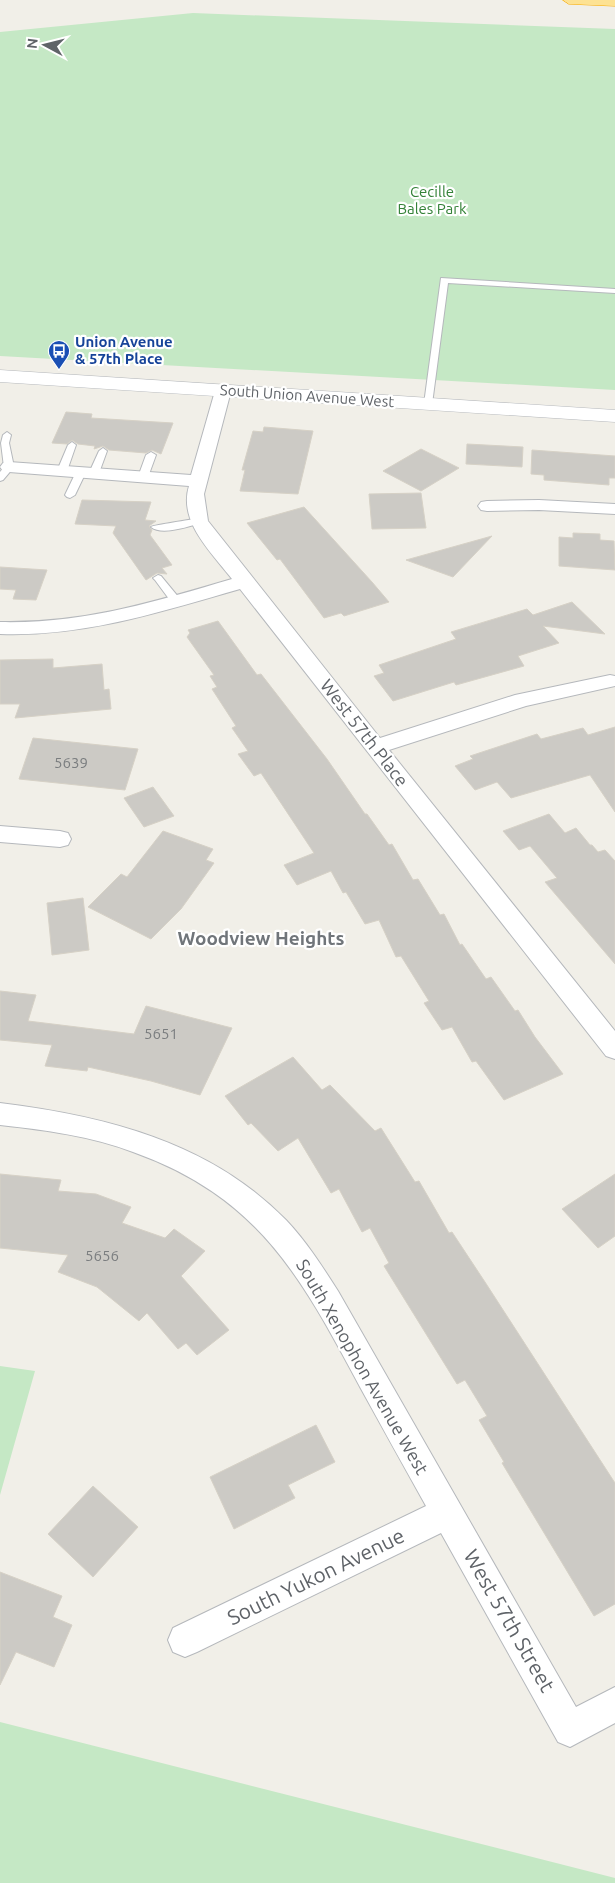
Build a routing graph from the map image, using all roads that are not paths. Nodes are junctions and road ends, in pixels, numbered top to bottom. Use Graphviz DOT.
graph roads {
  1 [pos="569,0"];
  2 [pos="615,2"];
  3 [pos="615,291"];
  4 [pos="0,376"];
  5 [pos="223,391"];
  6 [pos="428,404"];
  7 [pos="615,416"];
  8 [pos="7,435"];
  9 [pos="72,445"];
  10 [pos="103,452"];
  11 [pos="151,455"];
  12 [pos="2,469"];
  13 [pos="62,471"];
  14 [pos="88,473"];
  15 [pos="143,477"];
  16 [pos="198,481"];
  17 [pos="70,495"];
  18 [pos="487,506"];
  19 [pos="615,509"];
  20 [pos="199,521"];
  21 [pos="156,527"];
  22 [pos="158,578"];
  23 [pos="242,582"];
  24 [pos="176,601"];
  25 [pos="0,628"];
  26 [pos="610,681"];
  27 [pos="375,747"];
  28 [pos="0,834"];
  29 [pos="60,839"];
  30 [pos="615,1050"];
  31 [pos="0,1114"];
  32 [pos="447,1513"];
  33 [pos="185,1640"];
  34 [pos="615,1704"];
  1 -- 2 [label="highway"];
  3 -- 6 [label="lane"];
  4 -- 5 [label="street, South Union Avenue West"];
  5 -- 6 [label="street, South Union Avenue West"];
  5 -- 16 [label="street, West 57th Place"];
  6 -- 7 [label="street, South Union Avenue West"];
  8 -- 12 [label="lane"];
  9 -- 13 [label="lane"];
  10 -- 14 [label="lane"];
  11 -- 15 [label="lane"];
  12 -- 13 [label="street"];
  13 -- 14 [label="street"];
  14 -- 15 [label="street"];
  14 -- 17 [label="lane"];
  15 -- 16 [label="street"];
  16 -- 20 [label="street, West 57th Place"];
  18 -- 19 [label="street"];
  20 -- 21 [label="lane"];
  20 -- 23 [label="street, West 57th Place"];
  22 -- 24 [label="lane"];
  23 -- 24 [label="street"];
  23 -- 27 [label="street, West 57th Place"];
  24 -- 25 [label="street"];
  26 -- 27 [label="street"];
  27 -- 30 [label="street, West 57th Place"];
  28 -- 29 [label="street"];
  31 -- 32 [label="street, South Xenophon Avenue West"];
  32 -- 33 [label="street, South Yukon Avenue"];
  32 -- 34 [label="street, West 57th Street"];
}
